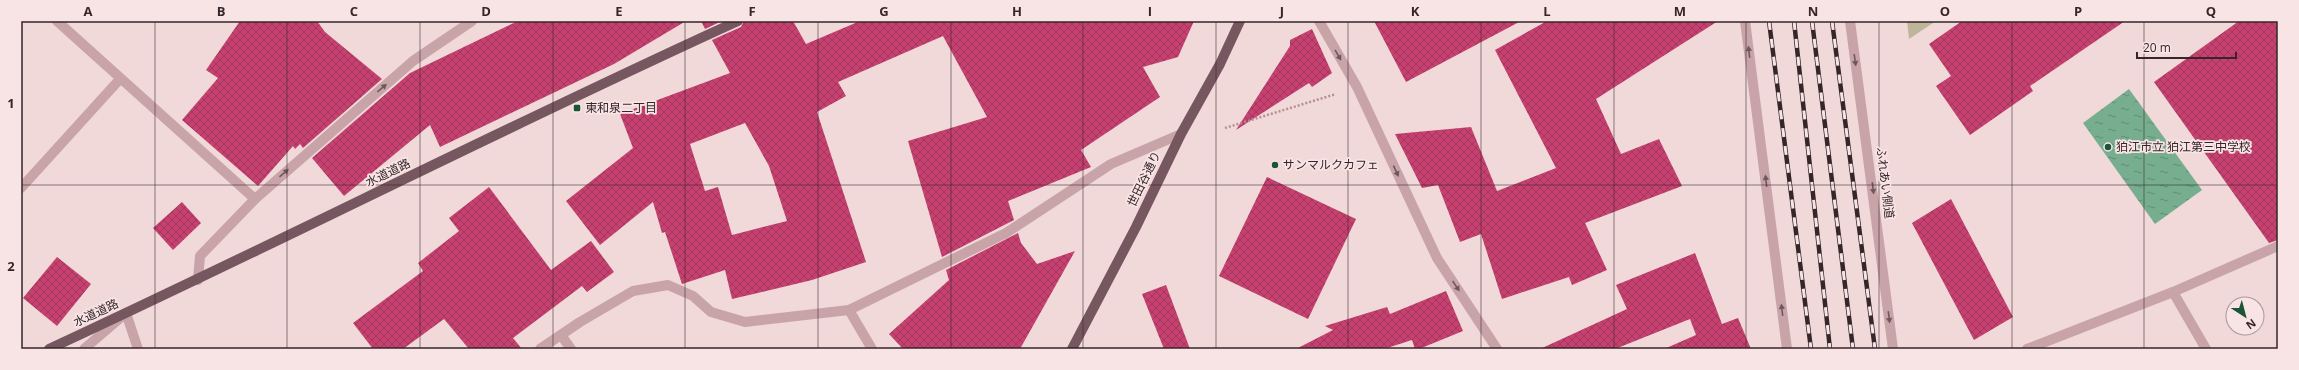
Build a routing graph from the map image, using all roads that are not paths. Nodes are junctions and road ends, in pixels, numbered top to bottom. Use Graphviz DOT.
graph roads {
  1 [pos="57,21"];
  2 [pos="472,21"];
  3 [pos="738,21"];
  4 [pos="1240,21"];
  5 [pos="1319,21"];
  6 [pos="1745,21"];
  7 [pos="1850,21"];
  8 [pos="120,79"];
  9 [pos="1181,134"];
  10 [pos="21,188"];
  11 [pos="255,198"];
  12 [pos="2278,246"];
  13 [pos="198,280"];
  14 [pos="2173,292"];
  15 [pos="849,310"];
  16 [pos="126,313"];
  17 [pos="561,335"];
  18 [pos="49,349"];
  19 [pos="84,349"];
  20 [pos="138,349"];
  21 [pos="540,349"];
  22 [pos="571,349"];
  23 [pos="872,349"];
  24 [pos="1072,349"];
  25 [pos="1497,349"];
  26 [pos="1787,349"];
  27 [pos="1893,349"];
  28 [pos="2028,349"];
  29 [pos="2206,349"];
  1 -- 8 [label="street"];
  11 -- 2 [label="street, one-way"];
  3 -- 13 [label="main road, 水道道路"];
  4 -- 9 [label="main road, 世田谷通り"];
  5 -- 25 [label="street, one-way"];
  26 -- 6 [label="street, one-way"];
  7 -- 27 [label="street, ふれあい側道, one-way"];
  8 -- 10 [label="street"];
  8 -- 11 [label="street"];
  9 -- 15 [label="street"];
  9 -- 24 [label="main road, 世田谷通り"];
  11 -- 13 [label="street"];
  12 -- 14 [label="street"];
  13 -- 16 [label="main road, 水道道路"];
  14 -- 28 [label="street"];
  14 -- 29 [label="street"];
  15 -- 17 [label="street"];
  15 -- 23 [label="street"];
  16 -- 18 [label="main road, 水道道路"];
  16 -- 19 [label="street"];
  16 -- 20 [label="street"];
  17 -- 21 [label="street"];
  17 -- 22 [label="street"];
}
